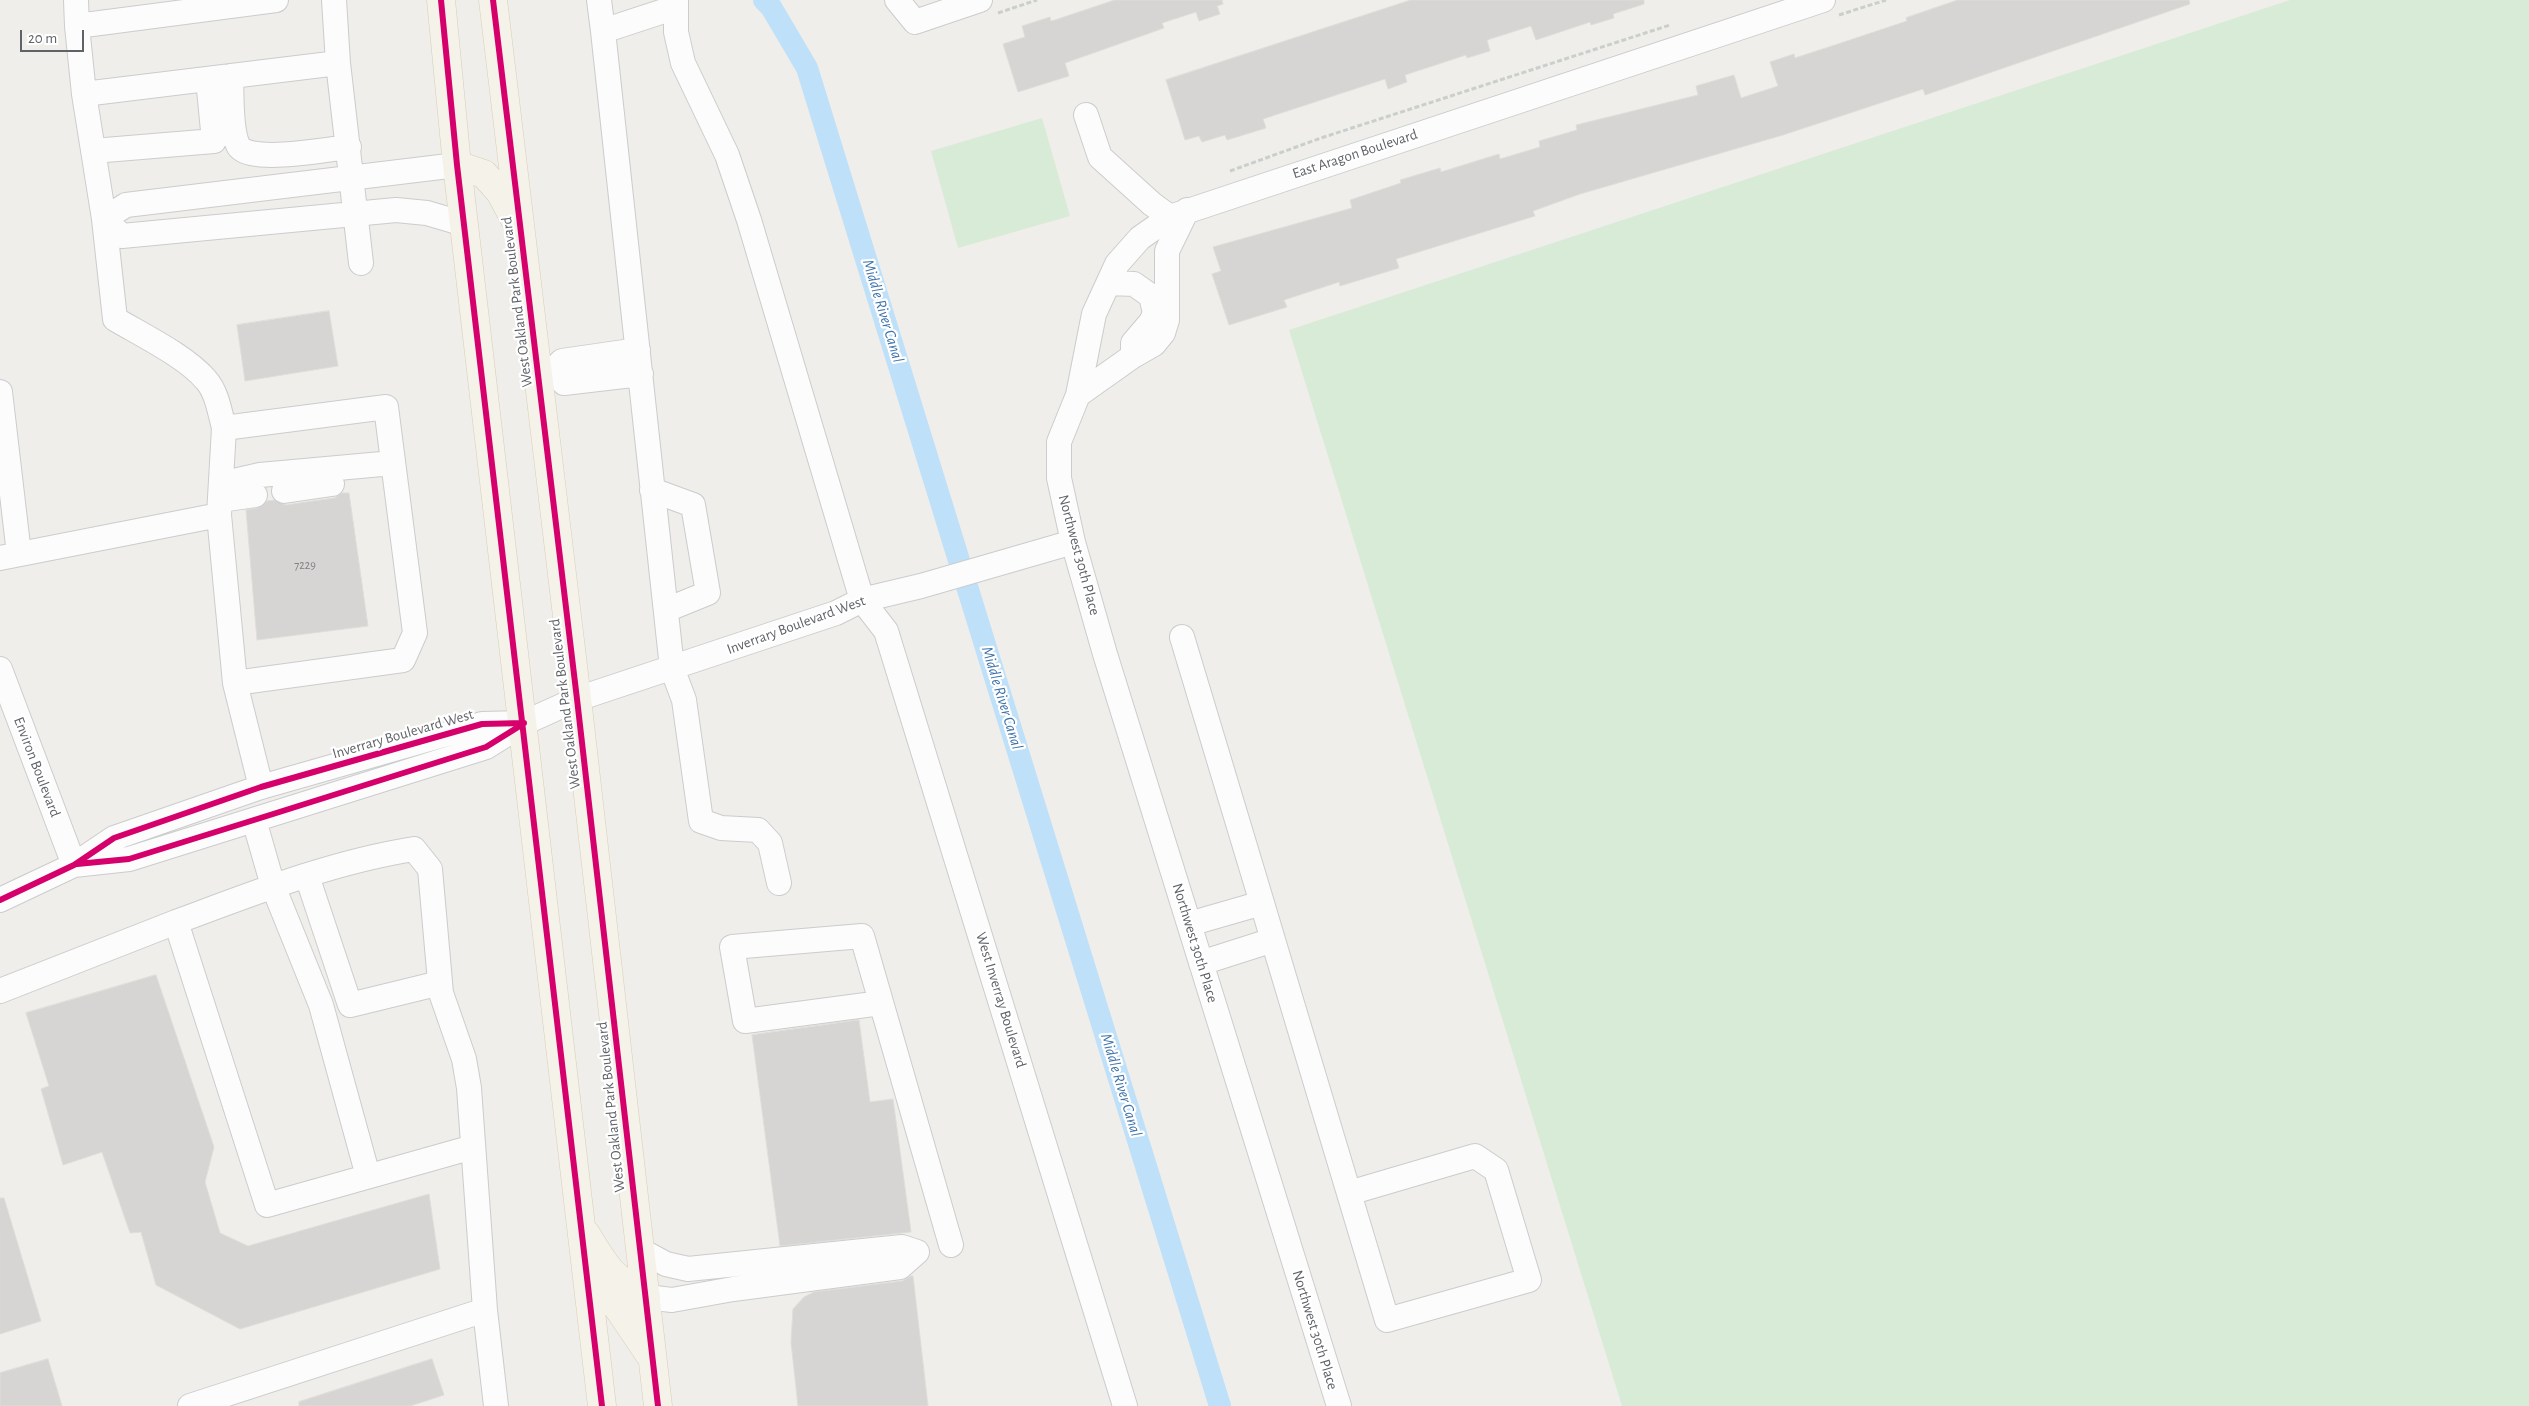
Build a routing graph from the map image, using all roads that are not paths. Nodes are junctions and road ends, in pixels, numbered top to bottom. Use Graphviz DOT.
graph roads {
  1 [pos="76,0"];
  2 [pos="276,0"];
  3 [pos="334,0"];
  4 [pos="441,0"];
  5 [pos="492,0"];
  6 [pos="599,0"];
  7 [pos="897,0"];
  8 [pos="980,0"];
  9 [pos="1822,0"];
  10 [pos="676,4"];
  11 [pos="77,26"];
  12 [pos="603,31"];
  13 [pos="338,63"];
  14 [pos="231,76"];
  15 [pos="208,79"];
  16 [pos="84,94"];
  17 [pos="1086,115"];
  18 [pos="349,147"];
  19 [pos="93,151"];
  20 [pos="457,165"];
  21 [pos="353,177"];
  22 [pos="356,213"];
  23 [pos="1178,213"];
  24 [pos="104,219"];
  25 [pos="464,224"];
  26 [pos="521,232"];
  27 [pos="361,264"];
  28 [pos="1109,283"];
  29 [pos="638,350"];
  30 [pos="1133,356"];
  31 [pos="546,371"];
  32 [pos="641,374"];
  33 [pos="0,392"];
  34 [pos="1078,395"];
  35 [pos="224,428"];
  36 [pos="393,464"];
  37 [pos="367,466"];
  38 [pos="1059,478"];
  39 [pos="652,490"];
  40 [pos="284,491"];
  41 [pos="255,495"];
  42 [pos="220,500"];
  43 [pos="1074,542"];
  44 [pos="10,556"];
  45 [pos="862,600"];
  46 [pos="666,610"];
  47 [pos="1182,637"];
  48 [pos="672,668"];
  49 [pos="0,669"];
  50 [pos="235,683"];
  51 [pos="577,699"];
  52 [pos="524,724"];
  53 [pos="261,787"];
  54 [pos="254,820"];
  55 [pos="74,865"];
  56 [pos="307,876"];
  57 [pos="779,883"];
  58 [pos="273,886"];
  59 [pos="0,900"];
  60 [pos="1262,903"];
  61 [pos="176,922"];
  62 [pos="1189,924"];
  63 [pos="1273,940"];
  64 [pos="1201,962"];
  65 [pos="342,980"];
  66 [pos="440,983"];
  67 [pos="315,988"];
  68 [pos="0,990"];
  69 [pos="881,1003"];
  70 [pos="473,1147"];
  71 [pos="368,1176"];
  72 [pos="1349,1193"];
  73 [pos="581,1226"];
  74 [pos="951,1245"];
  75 [pos="640,1250"];
  76 [pos="588,1289"];
  77 [pos="646,1297"];
  78 [pos="485,1310"];
  79 [pos="653,1359"];
  80 [pos="190,1406"];
  81 [pos="496,1406"];
  82 [pos="602,1406"];
  83 [pos="658,1406"];
  84 [pos="1126,1406"];
  85 [pos="1339,1406"];
  1 -- 11 [label="street"];
  2 -- 11 [label="street"];
  3 -- 13 [label="street"];
  4 -- 20 [label="main road"];
  5 -- 26 [label="main road, West Oakland Park Boulevard"];
  6 -- 12 [label="street"];
  7 -- 8 [label="street"];
  9 -- 23 [label="street, East Aragon Boulevard"];
  10 -- 12 [label="street"];
  10 -- 45 [label="street"];
  11 -- 16 [label="street"];
  12 -- 29 [label="street"];
  13 -- 14 [label="street"];
  13 -- 18 [label="street"];
  14 -- 15 [label="street"];
  14 -- 18 [label="street"];
  15 -- 16 [label="street"];
  15 -- 19 [label="street"];
  16 -- 19 [label="street"];
  17 -- 23 [label="street"];
  18 -- 21 [label="street"];
  19 -- 24 [label="street"];
  20 -- 21 [label="street"];
  20 -- 25 [label="main road"];
  20 -- 26 [label="main road"];
  21 -- 22 [label="street"];
  21 -- 24 [label="street"];
  22 -- 24 [label="street"];
  22 -- 25 [label="street"];
  22 -- 27 [label="street"];
  23 -- 28 [label="street, East Aragon Boulevard"];
  23 -- 30 [label="street"];
  24 -- 35 [label="street"];
  25 -- 52 [label="main road"];
  26 -- 31 [label="main road, West Oakland Park Boulevard"];
  28 -- 30 [label="street"];
  28 -- 34 [label="street, East Aragon Boulevard"];
  29 -- 31 [label="street"];
  29 -- 32 [label="street"];
  30 -- 34 [label="street"];
  31 -- 32 [label="street"];
  31 -- 51 [label="main road, West Oakland Park Boulevard"];
  32 -- 39 [label="street"];
  33 -- 44 [label="street"];
  34 -- 38 [label="street, East Aragon Boulevard"];
  35 -- 36 [label="street"];
  35 -- 42 [label="street"];
  36 -- 37 [label="street"];
  36 -- 50 [label="street"];
  37 -- 40 [label="street"];
  37 -- 42 [label="street"];
  38 -- 43 [label="street, Northwest 30th Place"];
  39 -- 46 [label="street"];
  39 -- 46 [label="street"];
  41 -- 42 [label="street"];
  42 -- 44 [label="street"];
  42 -- 50 [label="street"];
  43 -- 45 [label="street, Inverrary Boulevard West"];
  43 -- 62 [label="street, Northwest 30th Place"];
  45 -- 48 [label="street, Inverrary Boulevard West"];
  45 -- 84 [label="street, West Inverray Boulevard"];
  46 -- 48 [label="street"];
  47 -- 60 [label="street"];
  48 -- 51 [label="street, Inverrary Boulevard West"];
  48 -- 57 [label="street"];
  49 -- 55 [label="street, Environ Boulevard"];
  50 -- 53 [label="street"];
  51 -- 52 [label="street, Inverrary Boulevard West"];
  51 -- 75 [label="main road, West Oakland Park Boulevard"];
  52 -- 53 [label="street, Inverrary Boulevard West"];
  52 -- 54 [label="street, Inverrary Boulevard West"];
  52 -- 73 [label="main road"];
  53 -- 55 [label="street, Inverrary Boulevard West"];
  54 -- 55 [label="street, Inverrary Boulevard West"];
  54 -- 58 [label="street"];
  55 -- 59 [label="street, Inverrary Boulevard West"];
  56 -- 58 [label="street"];
  56 -- 65 [label="street"];
  56 -- 66 [label="street"];
  58 -- 61 [label="street"];
  58 -- 67 [label="street"];
  60 -- 62 [label="street"];
  60 -- 63 [label="street"];
  61 -- 68 [label="street"];
  61 -- 71 [label="street"];
  62 -- 64 [label="street, Northwest 30th Place"];
  63 -- 64 [label="street"];
  63 -- 72 [label="street"];
  64 -- 85 [label="street, Northwest 30th Place"];
  65 -- 66 [label="street"];
  65 -- 67 [label="street"];
  66 -- 70 [label="street"];
  67 -- 71 [label="street"];
  69 -- 69 [label="street"];
  69 -- 74 [label="street"];
  70 -- 71 [label="street"];
  70 -- 78 [label="street"];
  72 -- 72 [label="street"];
  73 -- 76 [label="main road"];
  73 -- 77 [label="main road"];
  75 -- 77 [label="main road, West Oakland Park Boulevard"];
  75 -- 77 [label="street"];
  76 -- 79 [label="main road"];
  76 -- 82 [label="main road"];
  77 -- 79 [label="main road, West Oakland Park Boulevard"];
  78 -- 80 [label="street"];
  78 -- 81 [label="street"];
  79 -- 83 [label="main road, West Oakland Park Boulevard"];
}
